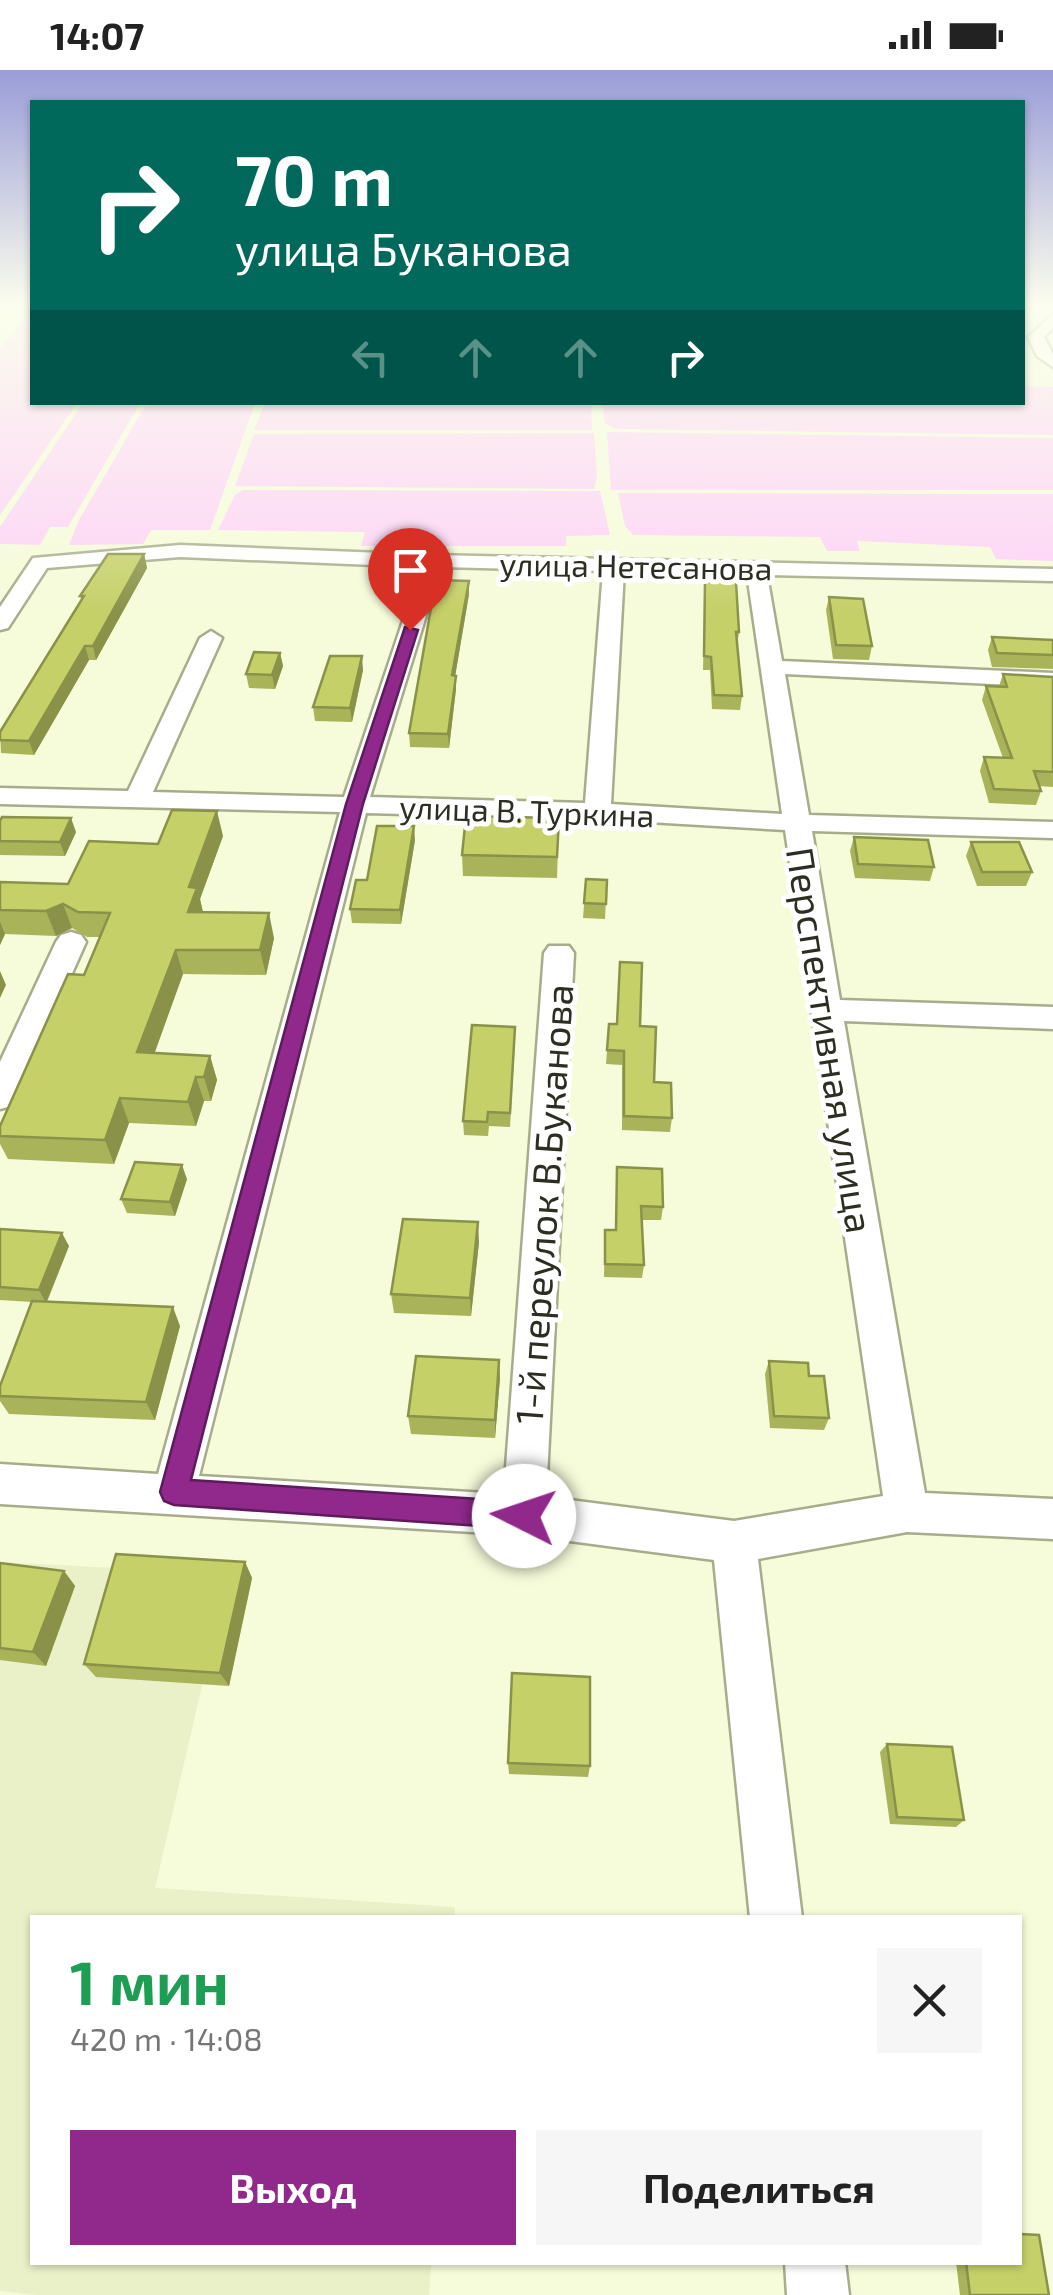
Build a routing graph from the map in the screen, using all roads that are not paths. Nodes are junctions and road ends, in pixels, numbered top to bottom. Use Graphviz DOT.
graph roads {
  1 [pos="433,561"];
  2 [pos="614,564"];
  3 [pos="756,568"];
  4 [pos="1053,575"];
  5 [pos="0,623"];
  6 [pos="211,638"];
  7 [pos="772,668"];
  8 [pos="1053,680"];
  9 [pos="0,796"];
  10 [pos="136,799"];
  11 [pos="354,804"];
  12 [pos="597,811"];
  13 [pos="796,823"];
  14 [pos="1053,830"];
  15 [pos="71,942"];
  16 [pos="559,953"];
  17 [pos="826,1010"];
  18 [pos="1053,1018"];
  19 [pos="0,1097"];
  20 [pos="0,1484"];
  21 [pos="174,1492"];
  22 [pos="906,1512"];
  23 [pos="524,1516"];
  24 [pos="1053,1519"];
  25 [pos="734,1542"];
  26 [pos="776,1915"];
  27 [pos="815,2265"];
  28 [pos="818,2295"];
  1 -- 2 [label="street, улица Нетесанова"];
  1 -- 5 [label="street, улица Нетесанова"];
  1 -- 11 [label="street"];
  2 -- 3 [label="street, улица Нетесанова"];
  2 -- 12 [label="street"];
  3 -- 4 [label="street, улица Нетесанова"];
  3 -- 7 [label="street, Перспективная улица"];
  6 -- 10 [label="street"];
  7 -- 8 [label="street"];
  7 -- 13 [label="street, Перспективная улица"];
  9 -- 10 [label="street, улица В. Туркина"];
  10 -- 11 [label="street, улица В. Туркина"];
  11 -- 12 [label="street, улица В. Туркина"];
  11 -- 21 [label="street"];
  12 -- 13 [label="street, улица В. Туркина"];
  13 -- 14 [label="street, улица В. Туркина"];
  13 -- 17 [label="street, Перспективная улица"];
  15 -- 19 [label="street"];
  16 -- 23 [label="street, 1-й переулок В.Буканова"];
  17 -- 18 [label="street"];
  17 -- 22 [label="street, Перспективная улица"];
  20 -- 21 [label="street"];
  21 -- 23 [label="street"];
  22 -- 24 [label="street"];
  22 -- 25 [label="street"];
  23 -- 25 [label="street"];
  25 -- 26 [label="street"];
  27 -- 28 [label="street"];
}
